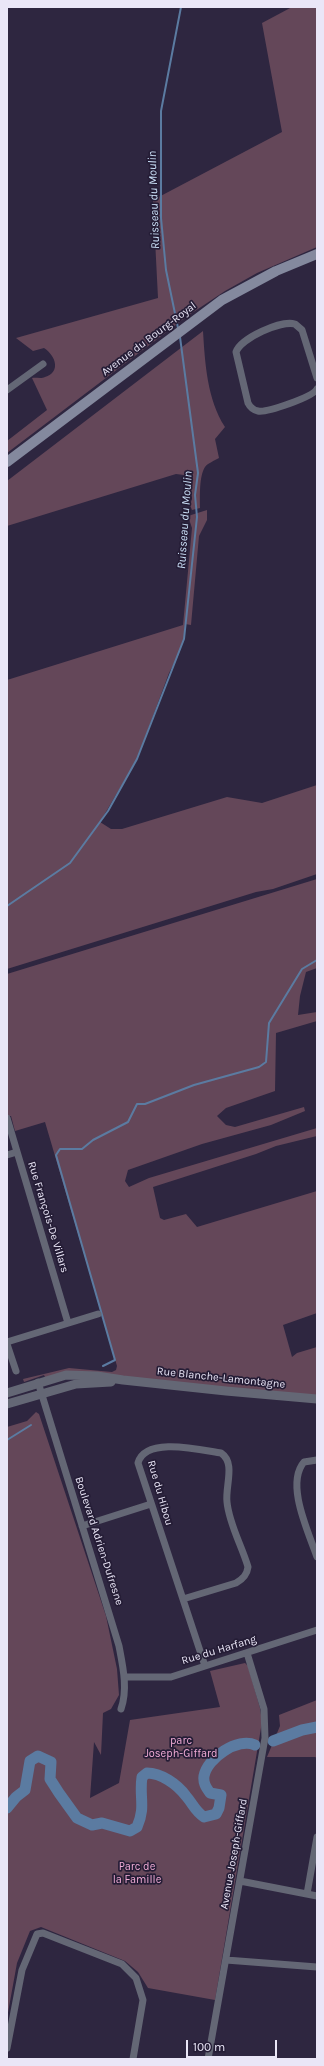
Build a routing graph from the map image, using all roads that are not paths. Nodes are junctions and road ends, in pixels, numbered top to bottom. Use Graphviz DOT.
graph roads {
  1 [pos="317,254"];
  2 [pos="315,360"];
  3 [pos="43,364"];
  4 [pos="317,378"];
  5 [pos="7,390"];
  6 [pos="317,390"];
  7 [pos="7,462"];
  8 [pos="7,1118"];
  9 [pos="17,1152"];
  10 [pos="7,1155"];
  11 [pos="98,1314"];
  12 [pos="68,1323"];
  13 [pos="7,1343"];
  14 [pos="16,1371"];
  15 [pos="123,1380"];
  16 [pos="38,1382"];
  17 [pos="7,1393"];
  18 [pos="42,1393"];
  19 [pos="317,1399"];
  20 [pos="7,1404"];
  21 [pos="317,1460"];
  22 [pos="151,1504"];
  23 [pos="82,1526"];
  24 [pos="317,1557"];
  25 [pos="183,1600"];
  26 [pos="317,1630"];
  27 [pos="247,1653"];
  28 [pos="205,1666"];
  29 [pos="125,1677"];
  30 [pos="121,1709"];
  31 [pos="317,1837"];
  32 [pos="240,1881"];
  33 [pos="307,1894"];
  34 [pos="317,1896"];
  35 [pos="226,1960"];
  36 [pos="317,1966"];
  37 [pos="7,2048"];
  38 [pos="133,2059"];
  39 [pos="208,2059"];
  1 -- 7 [label="main road, Avenue du Bourg-Royal"];
  2 -- 4 [label="street"];
  2 -- 6 [label="street"];
  3 -- 5 [label="street"];
  8 -- 9 [label="street, Rue François-De Villars"];
  9 -- 10 [label="street"];
  9 -- 12 [label="street, Rue François-De Villars"];
  11 -- 12 [label="street"];
  12 -- 13 [label="street"];
  13 -- 14 [label="street"];
  15 -- 16 [label="street, Rue Blanche-Lamontagne"];
  15 -- 18 [label="street, Rue Blanche-Lamontagne"];
  15 -- 19 [label="street, Rue Blanche-Lamontagne"];
  16 -- 17 [label="street, Rue Blanche-Lamontagne"];
  16 -- 18 [label="street, Boulevard Adrien-Dufresne"];
  18 -- 20 [label="street, Rue Blanche-Lamontagne"];
  18 -- 23 [label="street, Boulevard Adrien-Dufresne"];
  21 -- 24 [label="street"];
  22 -- 23 [label="street"];
  22 -- 25 [label="street, Rue du Hibou"];
  22 -- 25 [label="street, Rue du Hibou"];
  23 -- 29 [label="street, Boulevard Adrien-Dufresne"];
  25 -- 28 [label="street, Rue du Hibou"];
  26 -- 27 [label="street, Rue du Harfang"];
  27 -- 28 [label="street, Rue du Harfang"];
  27 -- 32 [label="street, Avenue Joseph-Giffard"];
  28 -- 29 [label="street, Rue du Harfang"];
  29 -- 30 [label="street, Boulevard Adrien-Dufresne"];
  31 -- 33 [label="street"];
  32 -- 33 [label="street"];
  32 -- 35 [label="street, Avenue Joseph-Giffard"];
  33 -- 34 [label="street"];
  35 -- 36 [label="street"];
  35 -- 39 [label="street, Avenue Joseph-Giffard"];
  37 -- 38 [label="street"];
}
